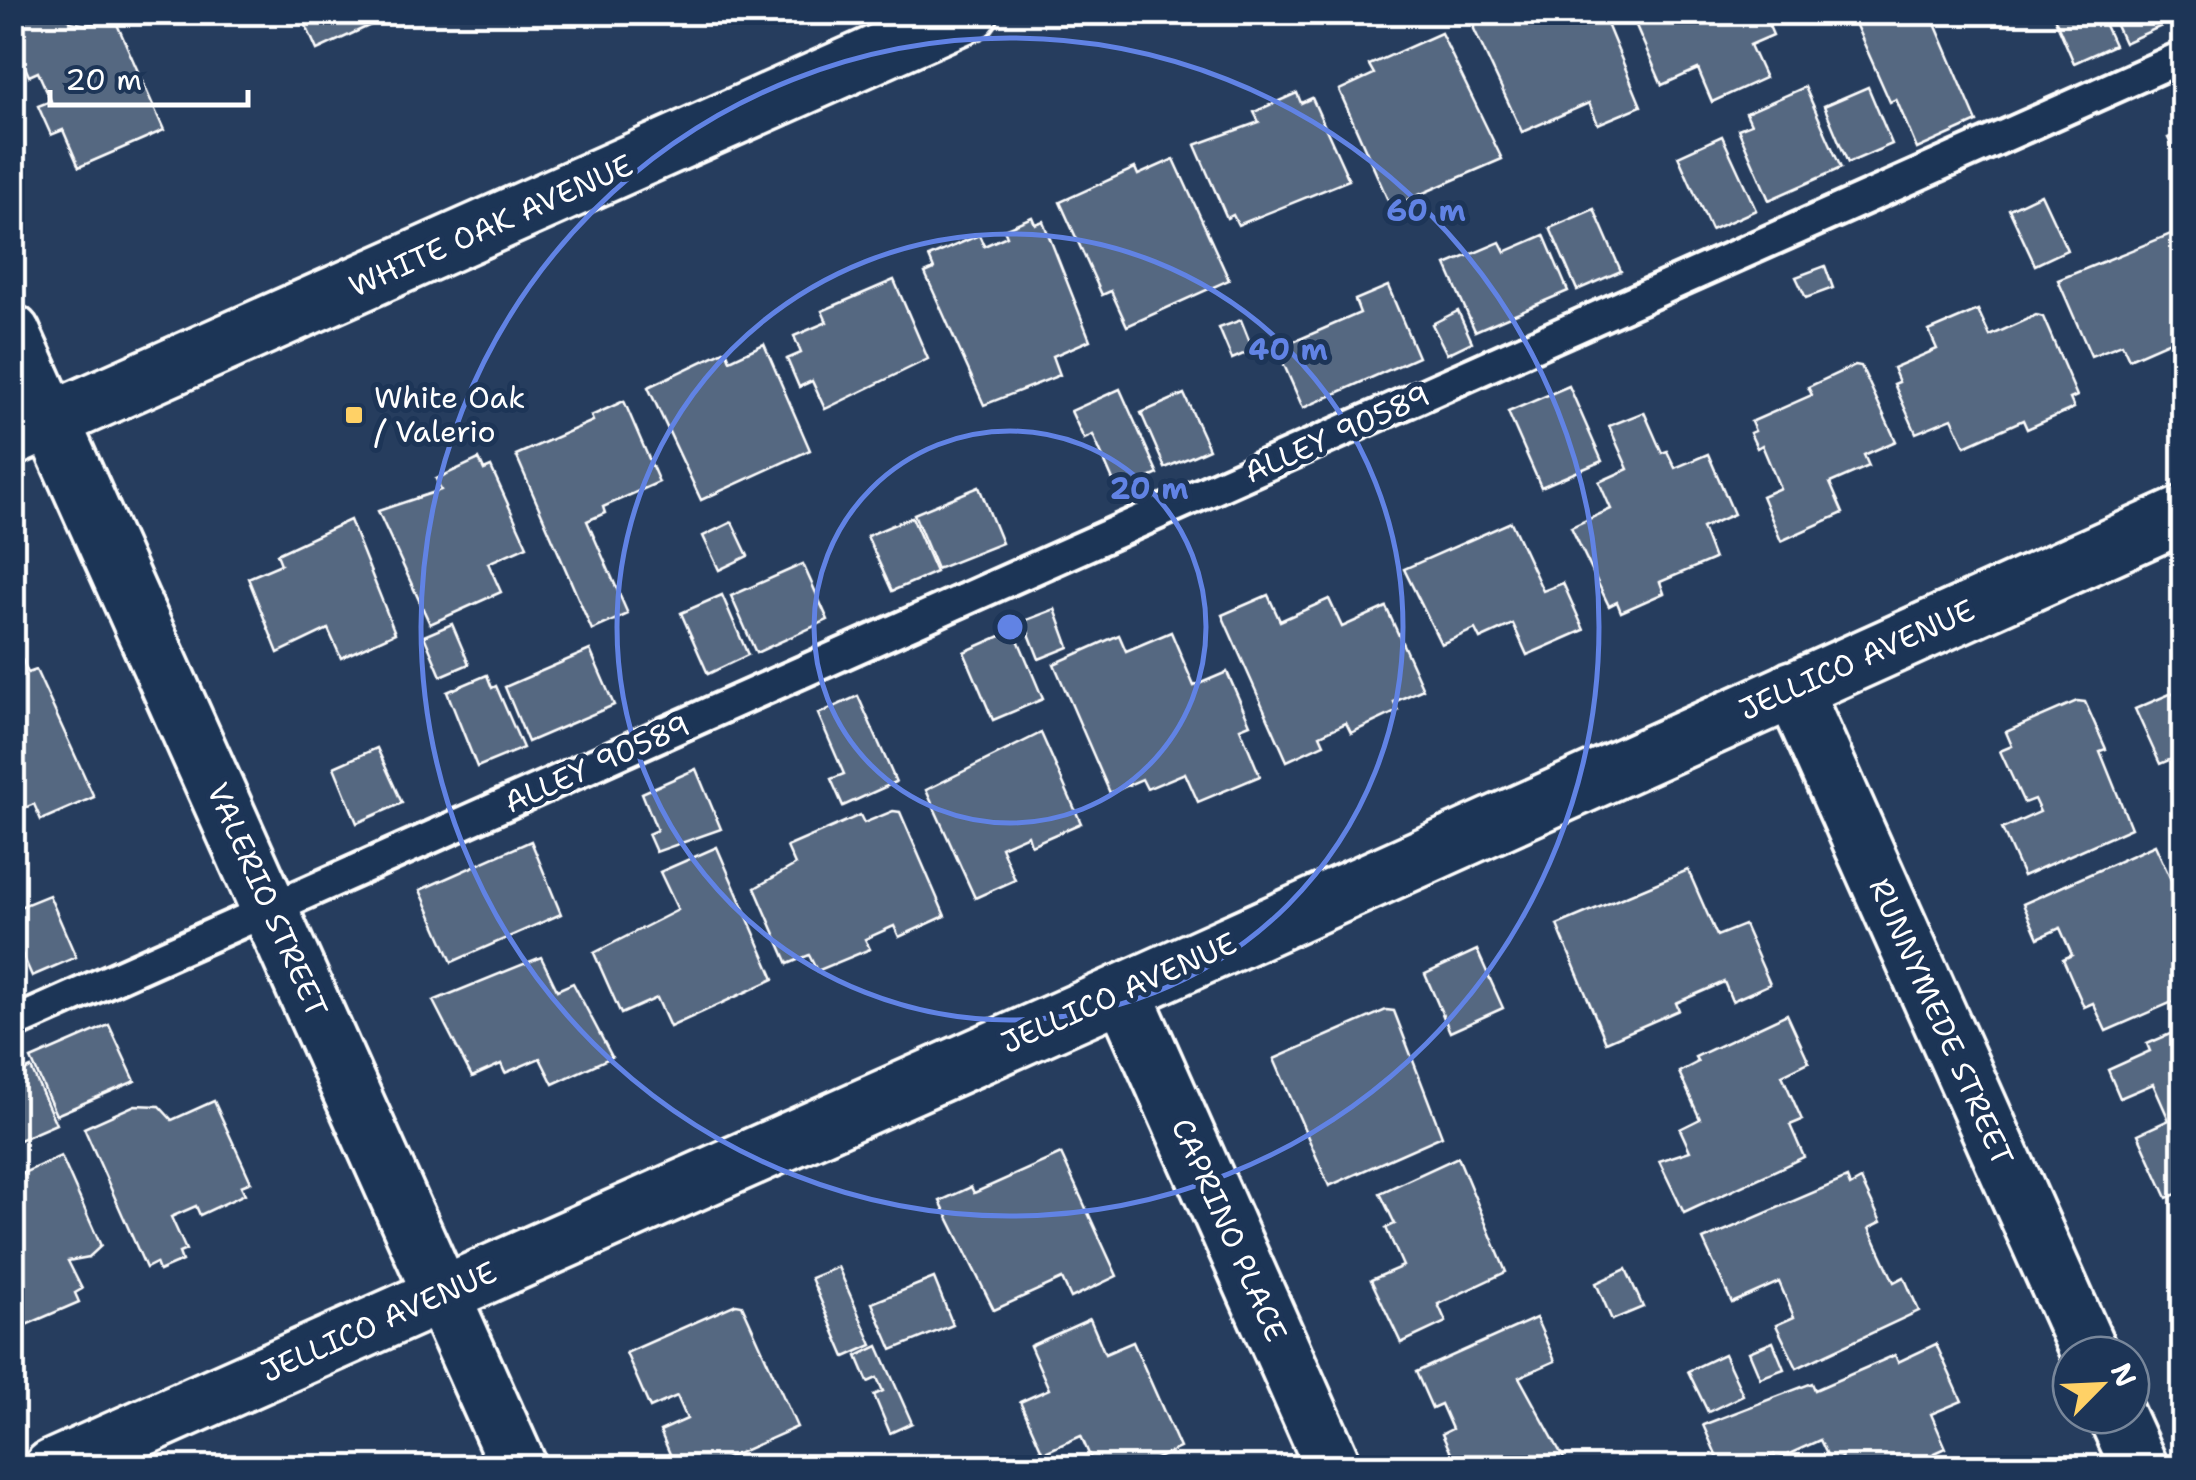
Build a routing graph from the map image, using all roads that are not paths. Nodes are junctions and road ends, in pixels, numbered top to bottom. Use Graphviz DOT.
graph roads {
  1 [pos="970,12"];
  2 [pos="2184,56"];
  3 [pos="12,333"];
  4 [pos="32,429"];
  5 [pos="2184,514"];
  6 [pos="1793,689"];
  7 [pos="272,909"];
  8 [pos="1123,992"];
  9 [pos="12,1024"];
  10 [pos="442,1294"];
  11 [pos="2081,1335"];
  12 [pos="2125,1435"];
  13 [pos="52,1468"];
  14 [pos="519,1468"];
  15 [pos="1334,1468"];
  16 [pos="2140,1468"];
  1 -- 4 [label="street, WHITE OAK AVENUE"];
  2 -- 7 [label="lane, ALLEY 90589"];
  3 -- 4 [label="street, VALERIO STREET"];
  4 -- 7 [label="street, VALERIO STREET"];
  5 -- 6 [label="street, JELLICO AVENUE"];
  6 -- 8 [label="street, JELLICO AVENUE"];
  6 -- 11 [label="street, RUNNYMEDE STREET"];
  7 -- 9 [label="lane, ALLEY 90589"];
  7 -- 10 [label="street, VALERIO STREET"];
  8 -- 10 [label="street, JELLICO AVENUE"];
  8 -- 15 [label="street, CAPRINO PLACE"];
  10 -- 13 [label="street, JELLICO AVENUE"];
  10 -- 14 [label="street, VALERIO STREET"];
  12 -- 16 [label="street"];
}
